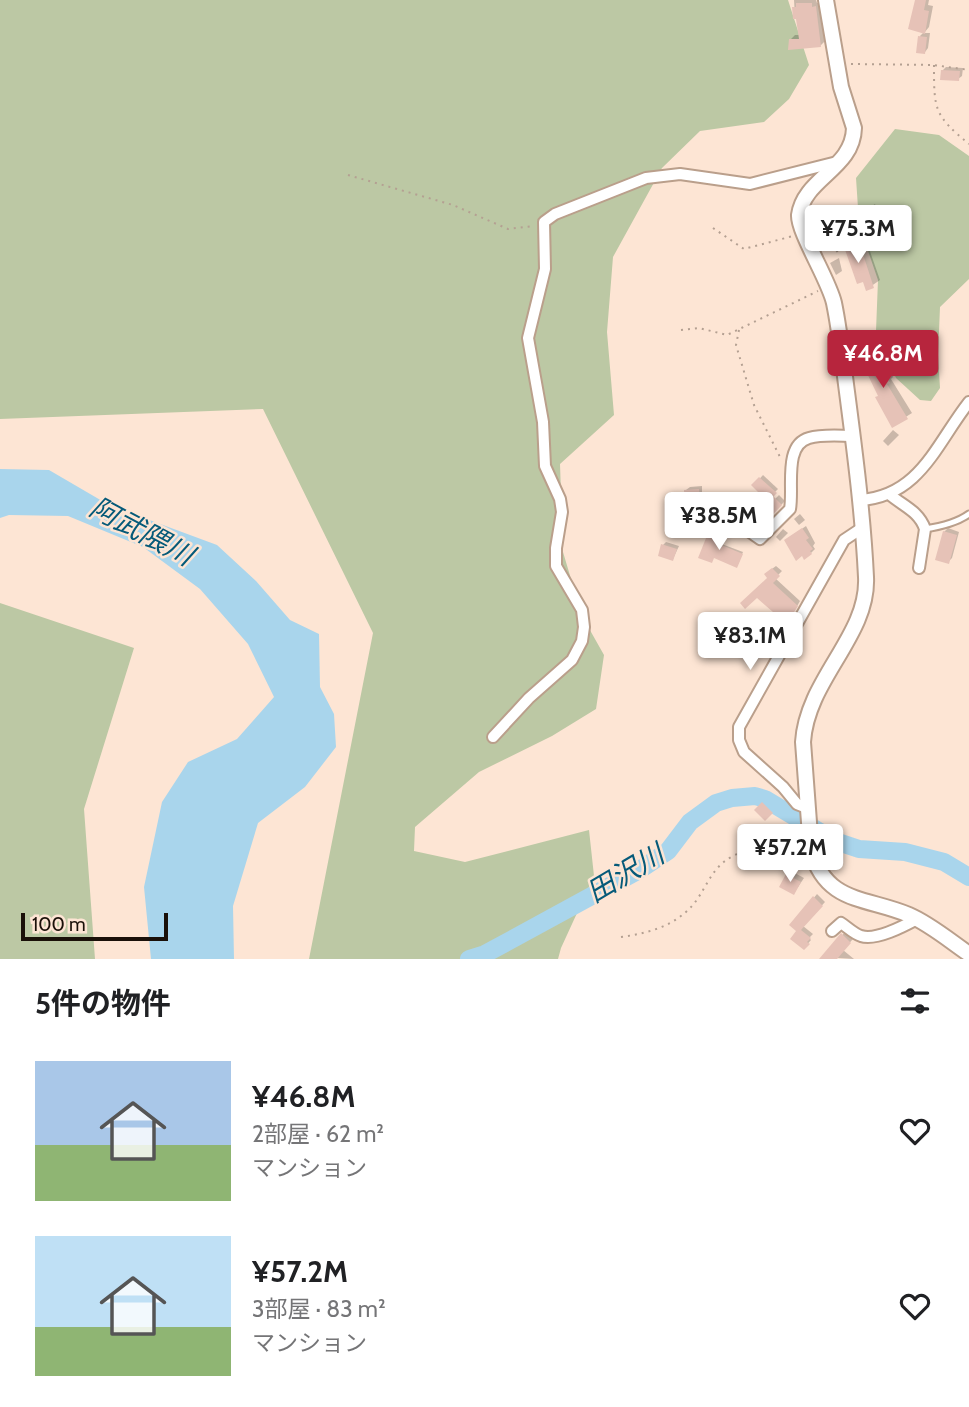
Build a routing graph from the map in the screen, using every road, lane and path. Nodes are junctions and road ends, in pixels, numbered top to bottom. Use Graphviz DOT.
graph roads {
  1 [pos="826,0"];
  2 [pos="836,64"];
  3 [pos="934,65"];
  4 [pos="969,70"];
  5 [pos="969,144"];
  6 [pos="841,161"];
  7 [pos="348,174"];
  8 [pos="544,222"];
  9 [pos="713,228"];
  10 [pos="850,231"];
  11 [pos="804,233"];
  12 [pos="818,245"];
  13 [pos="840,256"];
  14 [pos="829,286"];
  15 [pos="739,329"];
  16 [pos="681,330"];
  17 [pos="969,402"];
  18 [pos="854,436"];
  19 [pos="792,471"];
  20 [pos="889,494"];
  21 [pos="860,500"];
  22 [pos="969,514"];
  23 [pos="698,517"];
  24 [pos="862,528"];
  25 [pos="925,528"];
  26 [pos="919,568"];
  27 [pos="493,737"];
  28 [pos="807,814"];
  29 [pos="812,852"];
  30 [pos="917,919"];
  31 [pos="832,931"];
  32 [pos="621,937"];
  33 [pos="969,954"];
  1 -- 2 [label="street"];
  2 -- 3 [label="path"];
  2 -- 6 [label="street"];
  3 -- 4 [label="path"];
  3 -- 5 [label="path"];
  6 -- 8 [label="street"];
  6 -- 11 [label="street"];
  7 -- 8 [label="path"];
  8 -- 27 [label="street"];
  9 -- 11 [label="path"];
  10 -- 12 [label="path"];
  11 -- 12 [label="street"];
  12 -- 13 [label="path"];
  12 -- 14 [label="street"];
  14 -- 15 [label="path"];
  14 -- 18 [label="street"];
  15 -- 16 [label="path"];
  15 -- 19 [label="path"];
  17 -- 20 [label="street"];
  18 -- 19 [label="street"];
  18 -- 21 [label="street"];
  19 -- 23 [label="street"];
  20 -- 21 [label="street"];
  20 -- 25 [label="street"];
  21 -- 24 [label="street"];
  22 -- 25 [label="lane"];
  24 -- 28 [label="street"];
  24 -- 28 [label="street"];
  25 -- 26 [label="street"];
  28 -- 29 [label="street"];
  29 -- 30 [label="street"];
  29 -- 32 [label="path"];
  30 -- 31 [label="street"];
  30 -- 33 [label="street"];
}
